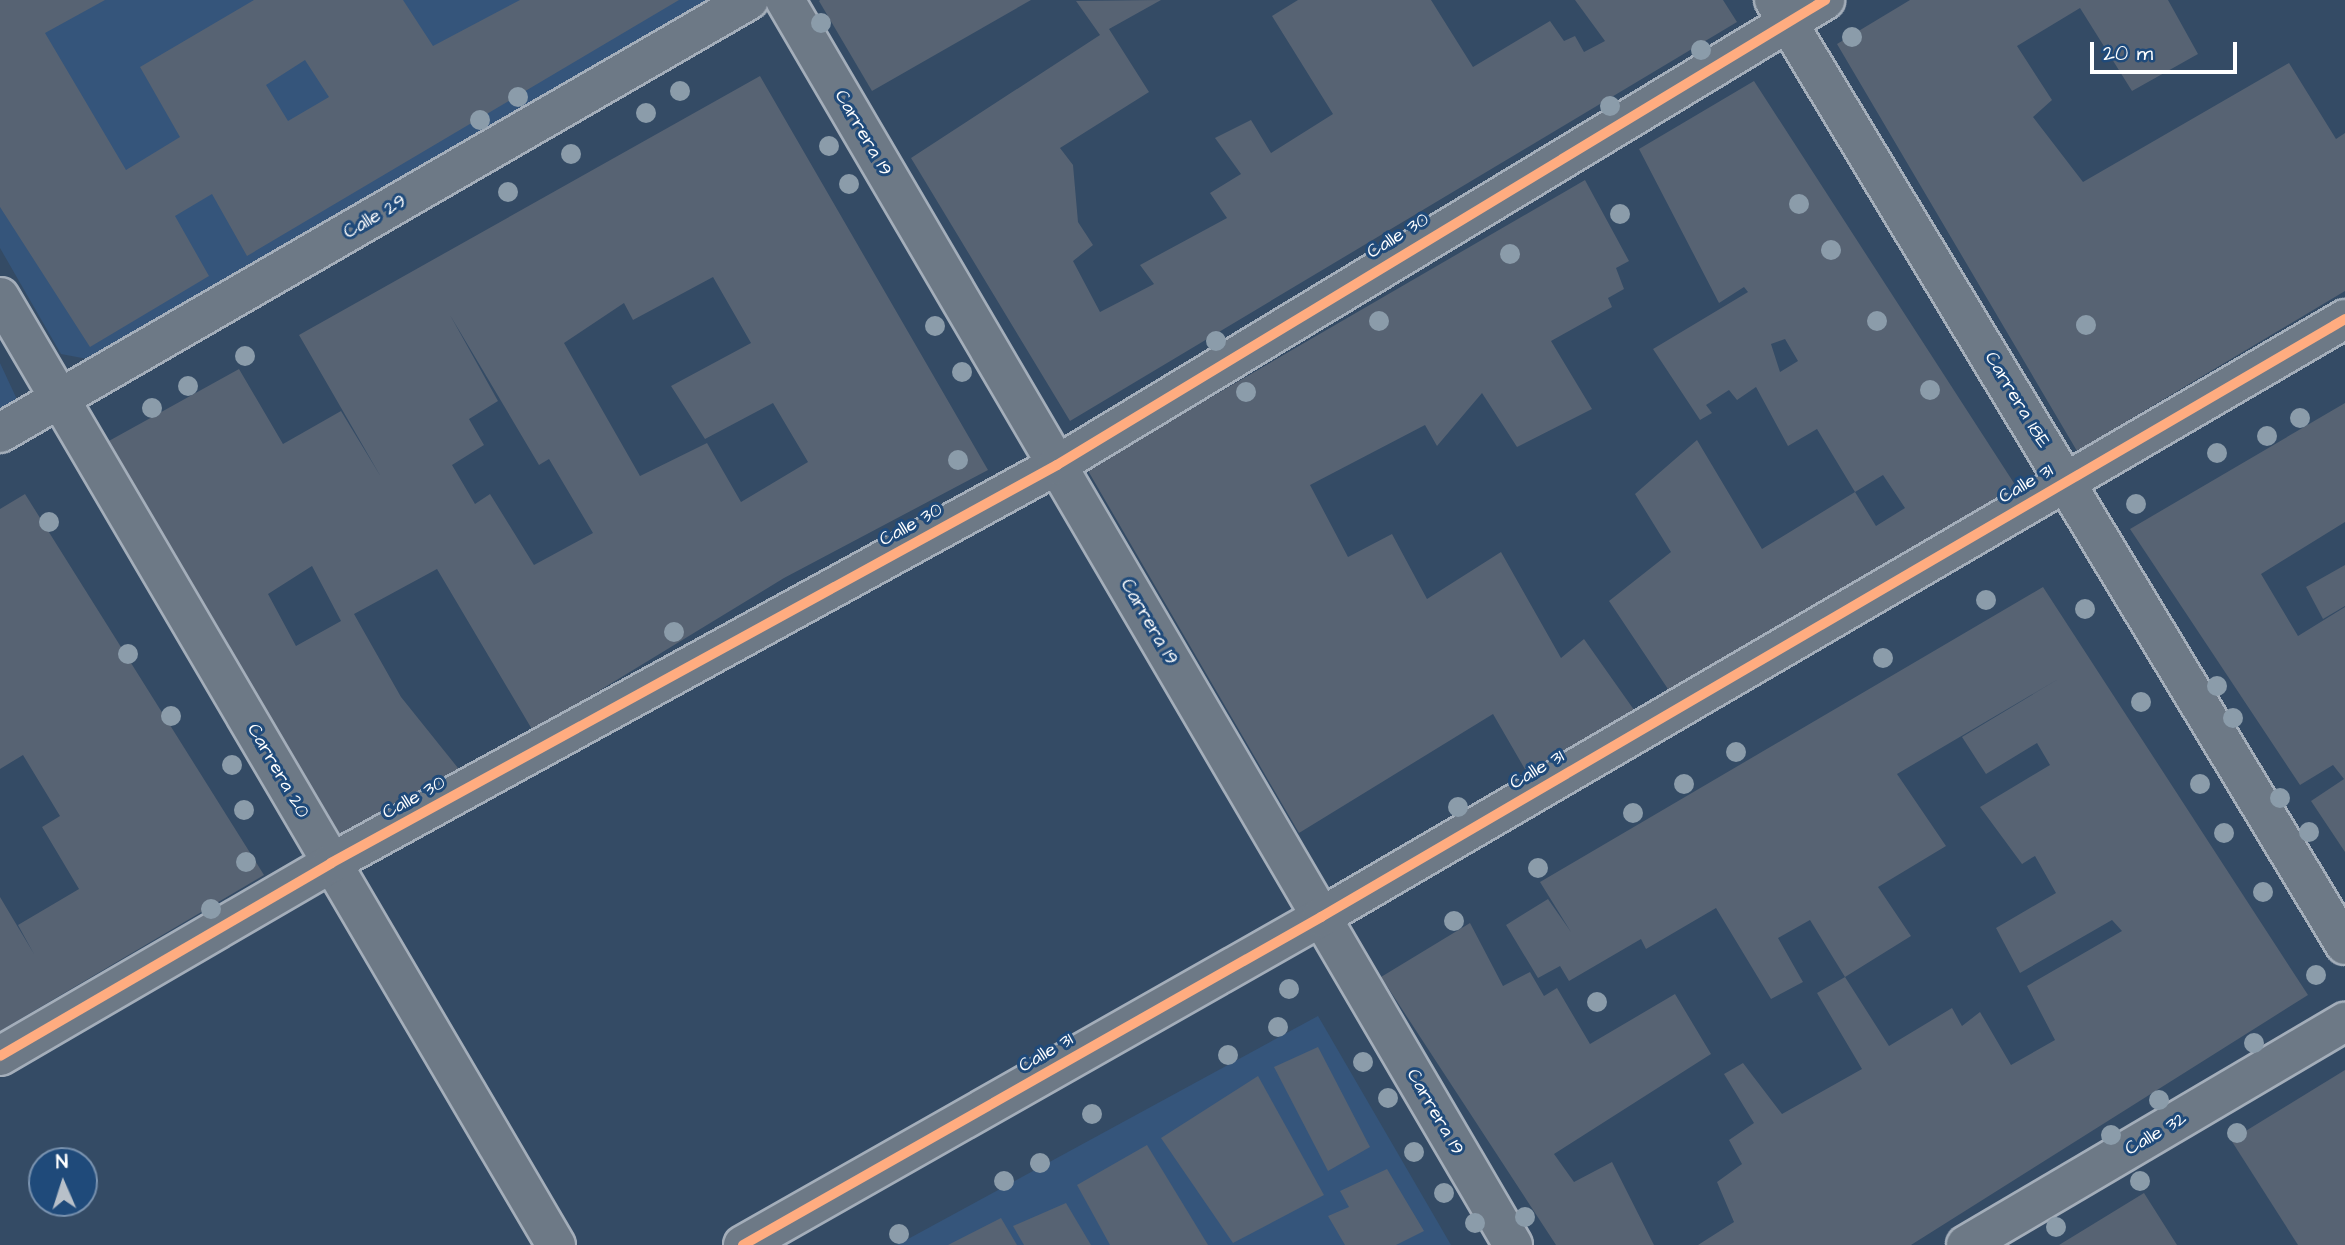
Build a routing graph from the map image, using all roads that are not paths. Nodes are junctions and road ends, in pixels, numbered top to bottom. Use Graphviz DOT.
graph roads {
  1 [pos="749,0"];
  2 [pos="785,0"];
  3 [pos="1825,0"];
  4 [pos="1781,11"];
  5 [pos="0,297"];
  6 [pos="2345,318"];
  7 [pos="60,398"];
  8 [pos="0,433"];
  9 [pos="1057,465"];
  10 [pos="2066,481"];
  11 [pos="331,863"];
  12 [pos="1321,917"];
  13 [pos="2345,945"];
  14 [pos="2345,1022"];
  15 [pos="0,1056"];
  16 [pos="556,1245"];
  17 [pos="743,1245"];
  18 [pos="1513,1245"];
  19 [pos="1966,1245"];
  1 -- 7 [label="street, Calle 29"];
  2 -- 9 [label="street, Carrera 19"];
  3 -- 4 [label="street, Calle 30"];
  4 -- 9 [label="street, Calle 30"];
  4 -- 10 [label="street, Carrera 18E"];
  5 -- 7 [label="street, Carrera 20"];
  6 -- 10 [label="street, Calle 31"];
  7 -- 8 [label="street, Calle 29"];
  7 -- 11 [label="street, Carrera 20"];
  9 -- 11 [label="street, Calle 30"];
  9 -- 12 [label="street, Carrera 19"];
  10 -- 12 [label="street, Calle 31"];
  10 -- 13 [label="street, Carrera 18E"];
  11 -- 15 [label="street, Calle 30"];
  11 -- 16 [label="street, Carrera 20"];
  12 -- 17 [label="street, Calle 31"];
  12 -- 18 [label="street, Carrera 19"];
  14 -- 19 [label="street, Calle 32"];
}
